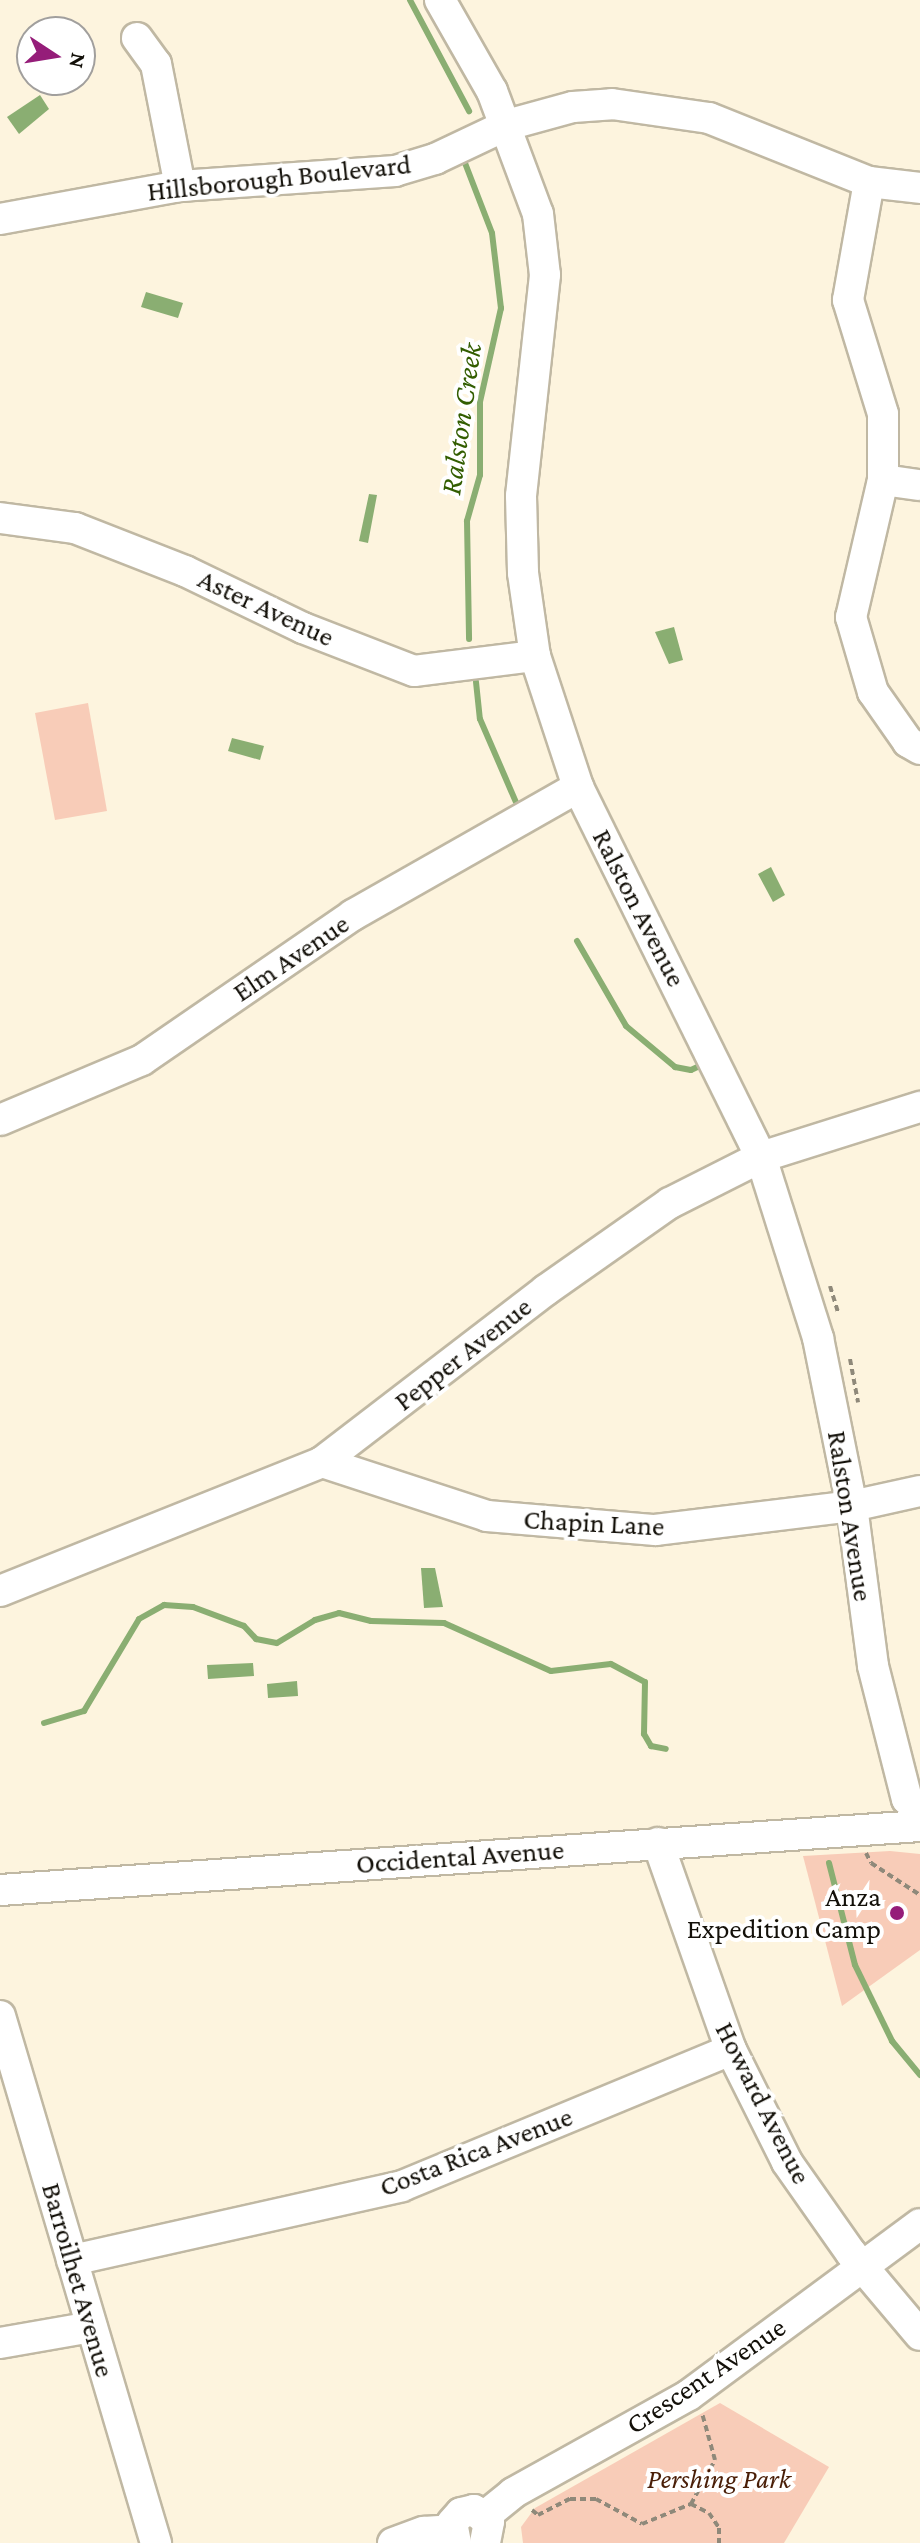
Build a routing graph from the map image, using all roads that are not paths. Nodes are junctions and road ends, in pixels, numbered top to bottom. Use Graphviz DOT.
graph roads {
  1 [pos="440,0"];
  2 [pos="137,38"];
  3 [pos="507,125"];
  4 [pos="869,182"];
  5 [pos="180,186"];
  6 [pos="920,188"];
  7 [pos="0,219"];
  8 [pos="883,480"];
  9 [pos="920,485"];
  10 [pos="0,518"];
  11 [pos="535,656"];
  12 [pos="920,749"];
  13 [pos="578,787"];
  14 [pos="920,1107"];
  15 [pos="0,1120"];
  16 [pos="761,1157"];
  17 [pos="322,1462"];
  18 [pos="920,1491"];
  19 [pos="852,1506"];
  20 [pos="0,1591"];
  21 [pos="920,1811"];
  22 [pos="920,1826"];
  23 [pos="658,1843"];
  24 [pos="0,1890"];
  25 [pos="0,2016"];
  26 [pos="731,2050"];
  27 [pos="920,2224"];
  28 [pos="72,2260"];
  29 [pos="862,2268"];
  30 [pos="92,2327"];
  31 [pos="920,2335"];
  32 [pos="0,2343"];
  33 [pos="485,2530"];
  34 [pos="454,2536"];
  35 [pos="156,2543"];
  36 [pos="393,2543"];
  1 -- 3 [label="street, Ralston Avenue"];
  2 -- 5 [label="street"];
  3 -- 4 [label="street, Hillsborough Boulevard"];
  3 -- 5 [label="street, Hillsborough Boulevard"];
  3 -- 11 [label="street, Ralston Avenue"];
  4 -- 6 [label="street, Hillsborough Boulevard"];
  4 -- 8 [label="street"];
  5 -- 7 [label="street, Hillsborough Boulevard"];
  8 -- 9 [label="street"];
  8 -- 12 [label="street"];
  10 -- 11 [label="street, Aster Avenue"];
  11 -- 13 [label="street, Ralston Avenue"];
  13 -- 15 [label="street, Elm Avenue"];
  13 -- 16 [label="street, Ralston Avenue"];
  14 -- 16 [label="street, Pepper Avenue"];
  16 -- 17 [label="street, Pepper Avenue"];
  16 -- 19 [label="street, Ralston Avenue"];
  17 -- 19 [label="street, Chapin Lane"];
  17 -- 20 [label="street, Pepper Avenue"];
  18 -- 19 [label="street, Chapin Lane"];
  19 -- 21 [label="street, Ralston Avenue"];
  22 -- 23 [label="street, Occidental Avenue"];
  23 -- 24 [label="street, Occidental Avenue"];
  23 -- 26 [label="street, Howard Avenue"];
  25 -- 28 [label="street, Barroilhet Avenue"];
  26 -- 28 [label="street, Costa Rica Avenue"];
  26 -- 29 [label="street, Howard Avenue"];
  27 -- 29 [label="street, Crescent Avenue"];
  28 -- 30 [label="street, Barroilhet Avenue"];
  29 -- 31 [label="street, Howard Avenue"];
  29 -- 33 [label="street, Crescent Avenue"];
  30 -- 32 [label="street"];
  30 -- 35 [label="street, Barroilhet Avenue"];
  33 -- 34 [label="street"];
  34 -- 36 [label="street"];
}
